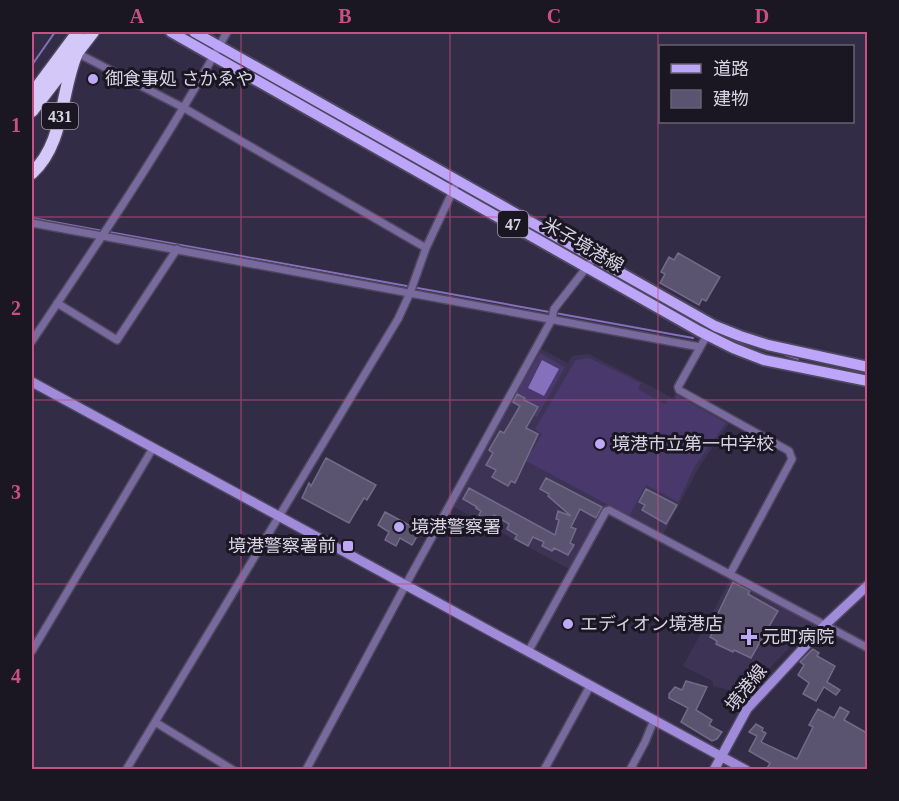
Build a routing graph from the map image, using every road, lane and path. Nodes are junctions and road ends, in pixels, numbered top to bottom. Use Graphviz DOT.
graph roads {
  1 [pos="78,32"];
  2 [pos="93,32"];
  3 [pos="171,32"];
  4 [pos="194,32"];
  5 [pos="227,32"];
  6 [pos="216,51"];
  7 [pos="77,53"];
  8 [pos="32,92"];
  9 [pos="184,108"];
  10 [pos="32,111"];
  11 [pos="32,173"];
  12 [pos="458,180"];
  13 [pos="453,191"];
  14 [pos="32,223"];
  15 [pos="102,237"];
  16 [pos="426,248"];
  17 [pos="177,249"];
  18 [pos="590,262"];
  19 [pos="410,293"];
  20 [pos="57,303"];
  21 [pos="552,320"];
  22 [pos="707,335"];
  23 [pos="32,341"];
  24 [pos="700,347"];
  25 [pos="867,367"];
  26 [pos="867,381"];
  27 [pos="32,382"];
  28 [pos="153,448"];
  29 [pos="278,516"];
  30 [pos="730,574"];
  31 [pos="405,585"];
  32 [pos="867,585"];
  33 [pos="824,626"];
  34 [pos="867,648"];
  35 [pos="32,651"];
  36 [pos="528,652"];
  37 [pos="590,686"];
  38 [pos="654,720"];
  39 [pos="154,722"];
  40 [pos="721,756"];
  41 [pos="230,769"];
  42 [pos="126,770"];
  43 [pos="306,770"];
  44 [pos="544,770"];
  45 [pos="630,770"];
  46 [pos="714,770"];
  47 [pos="746,770"];
  1 -- 8 [label="highway, 431"];
  2 -- 7 [label="highway, 431"];
  3 -- 6 [label="main road, 米子境港線 / 47"];
  4 -- 6 [label="main road, 米子境港線 / 47"];
  5 -- 6 [label="street"];
  6 -- 9 [label="street"];
  6 -- 12 [label="main road, 米子境港線 / 47"];
  6 -- 13 [label="main road, 米子境港線 / 47"];
  7 -- 9 [label="street"];
  7 -- 10 [label="highway, 431"];
  7 -- 11 [label="highway, 431"];
  9 -- 15 [label="street"];
  9 -- 16 [label="street"];
  12 -- 13 [label="street"];
  12 -- 18 [label="main road, 米子境港線 / 47"];
  13 -- 16 [label="street"];
  13 -- 18 [label="main road, 米子境港線 / 47"];
  14 -- 15 [label="street"];
  15 -- 17 [label="street"];
  15 -- 20 [label="street"];
  16 -- 19 [label="street"];
  17 -- 19 [label="street"];
  17 -- 20 [label="street"];
  18 -- 21 [label="street"];
  18 -- 22 [label="main road, 米子境港線 / 47"];
  18 -- 25 [label="main road, 米子境港線 / 47"];
  19 -- 21 [label="street"];
  19 -- 29 [label="street"];
  20 -- 23 [label="street"];
  21 -- 24 [label="street"];
  21 -- 31 [label="street"];
  22 -- 24 [label="street"];
  22 -- 26 [label="main road, 米子境港線 / 47"];
  24 -- 30 [label="street"];
  27 -- 28 [label="street"];
  28 -- 29 [label="street"];
  28 -- 35 [label="street"];
  29 -- 31 [label="street"];
  29 -- 39 [label="street"];
  30 -- 33 [label="street"];
  30 -- 36 [label="street"];
  31 -- 36 [label="street"];
  31 -- 43 [label="street"];
  32 -- 33 [label="street, 境港線"];
  33 -- 34 [label="street"];
  33 -- 40 [label="street, 境港線"];
  36 -- 37 [label="street"];
  37 -- 38 [label="street"];
  37 -- 44 [label="street"];
  38 -- 40 [label="street"];
  38 -- 45 [label="street"];
  39 -- 41 [label="street"];
  39 -- 42 [label="street"];
  40 -- 46 [label="street, 境港線"];
  40 -- 47 [label="street"];
}
